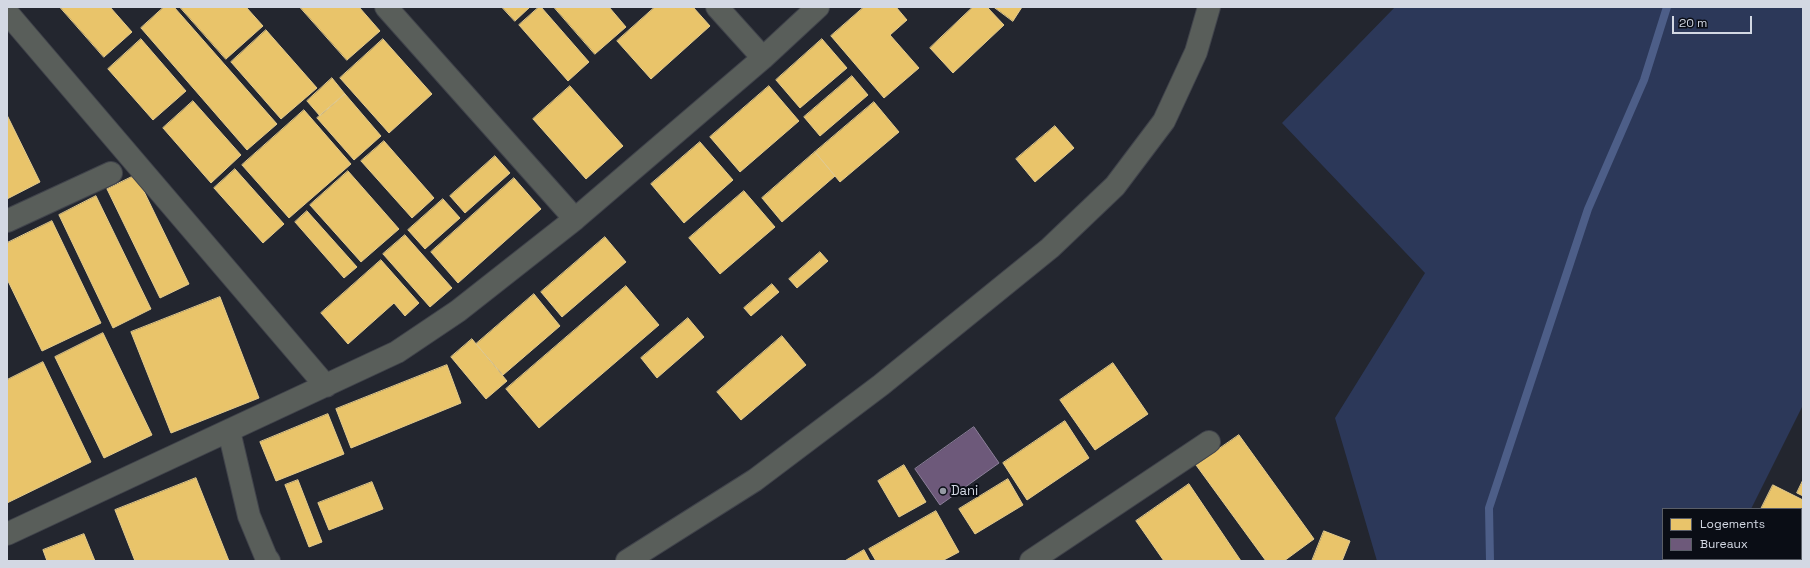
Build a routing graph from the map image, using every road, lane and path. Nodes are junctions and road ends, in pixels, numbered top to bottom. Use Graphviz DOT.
graph roads {
  1 [pos="386,7"];
  2 [pos="717,7"];
  3 [pos="818,7"];
  4 [pos="1209,7"];
  5 [pos="13,13"];
  6 [pos="763,58"];
  7 [pos="111,173"];
  8 [pos="575,219"];
  9 [pos="7,221"];
  10 [pos="326,386"];
  11 [pos="228,431"];
  12 [pos="1209,442"];
  13 [pos="7,534"];
  14 [pos="269,561"];
  15 [pos="627,561"];
  16 [pos="1031,561"];
  1 -- 8 [label="street"];
  2 -- 6 [label="street"];
  3 -- 6 [label="street"];
  4 -- 15 [label="street"];
  5 -- 10 [label="street"];
  6 -- 8 [label="street"];
  7 -- 9 [label="street"];
  8 -- 10 [label="street"];
  10 -- 11 [label="street"];
  11 -- 13 [label="street"];
  11 -- 14 [label="street"];
  12 -- 16 [label="street"];
}
